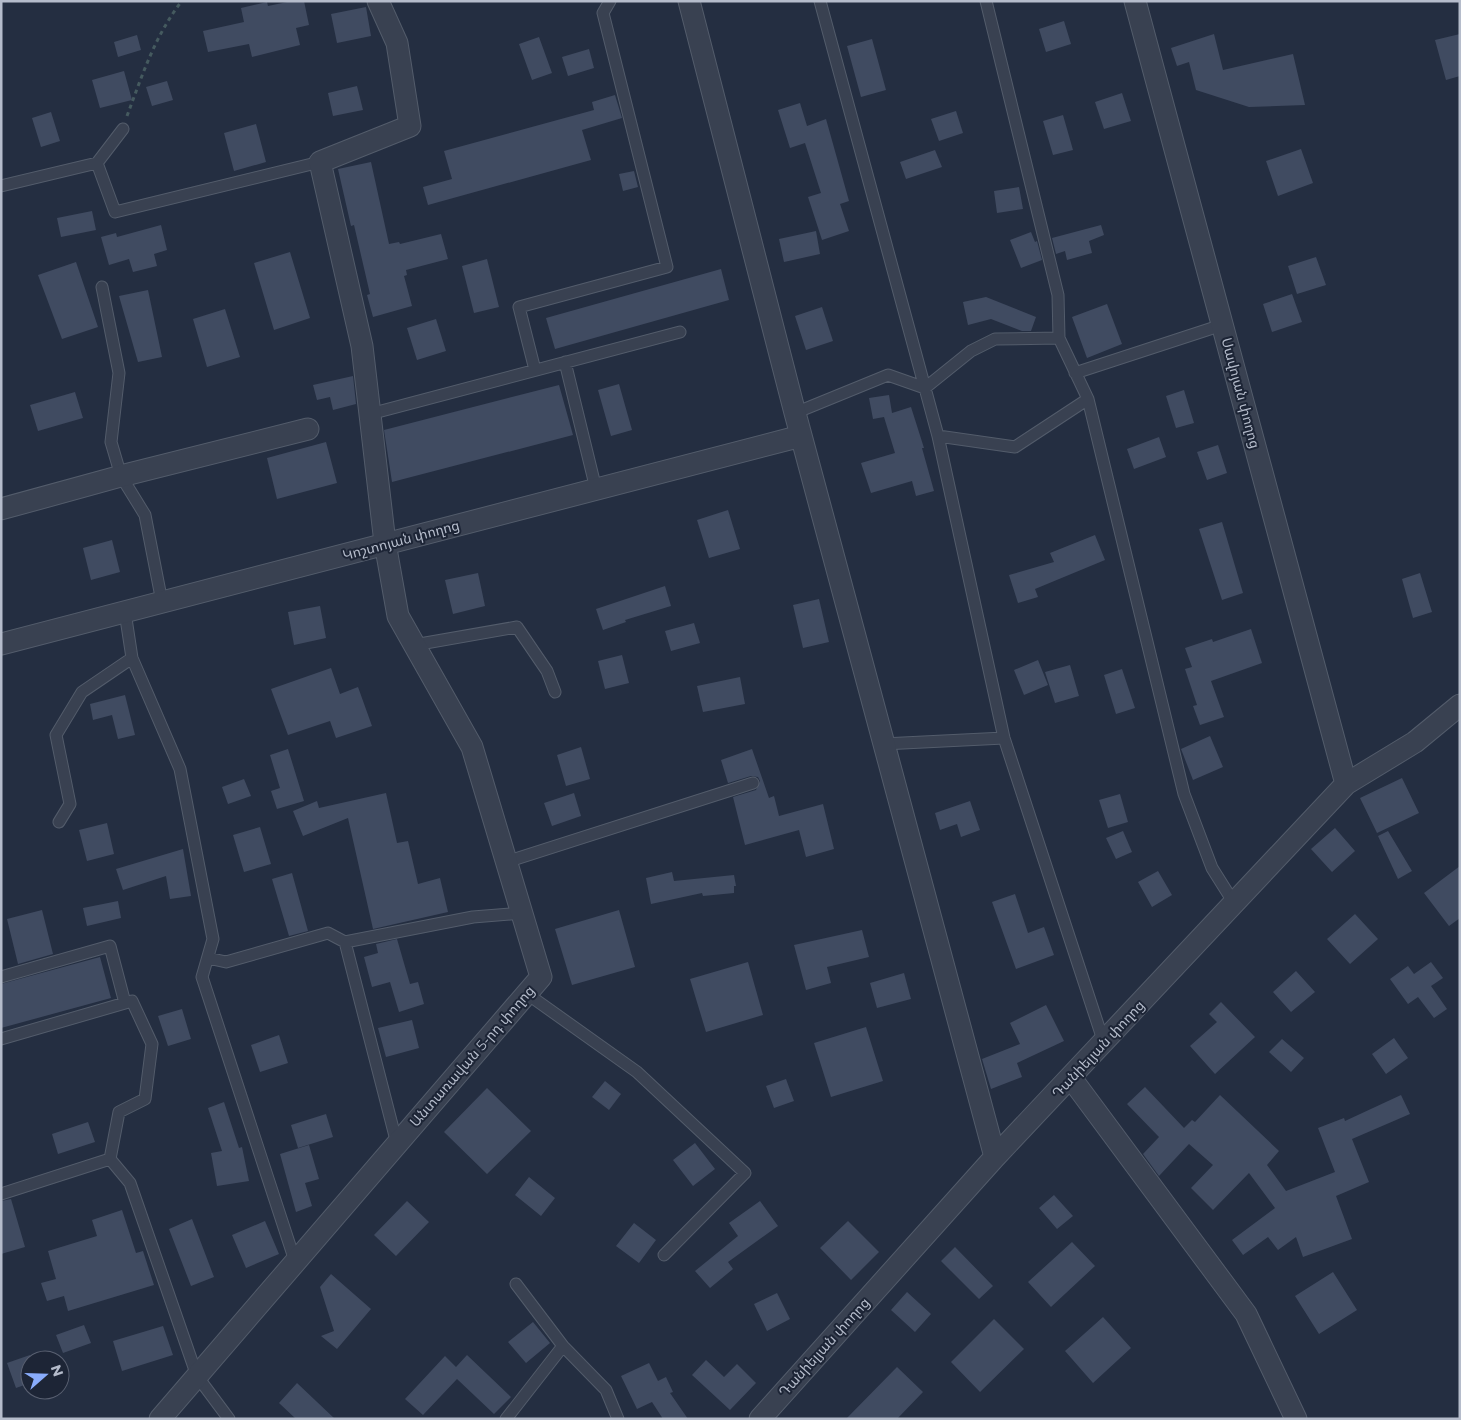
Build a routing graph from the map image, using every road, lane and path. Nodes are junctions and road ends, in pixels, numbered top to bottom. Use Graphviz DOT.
graph roads {
  1 [pos="182,1"];
  2 [pos="378,1"];
  3 [pos="610,1"];
  4 [pos="688,1"];
  5 [pos="820,1"];
  6 [pos="986,1"];
  7 [pos="1135,1"];
  8 [pos="123,129"];
  9 [pos="320,162"];
  10 [pos="97,163"];
  11 [pos="1,186"];
  12 [pos="102,286"];
  13 [pos="1222,325"];
  14 [pos="680,332"];
  15 [pos="1059,338"];
  16 [pos="565,362"];
  17 [pos="535,370"];
  18 [pos="1075,373"];
  19 [pos="925,388"];
  20 [pos="1088,399"];
  21 [pos="370,414"];
  22 [pos="795,414"];
  23 [pos="308,429"];
  24 [pos="801,436"];
  25 [pos="938,436"];
  26 [pos="121,476"];
  27 [pos="596,489"];
  28 [pos="1,509"];
  29 [pos="385,544"];
  30 [pos="162,602"];
  31 [pos="125,612"];
  32 [pos="1,644"];
  33 [pos="414,645"];
  34 [pos="132,658"];
  35 [pos="555,692"];
  36 [pos="1460,705"];
  37 [pos="1004,738"];
  38 [pos="883,744"];
  39 [pos="754,783"];
  40 [pos="1346,784"];
  41 [pos="59,822"];
  42 [pos="506,862"];
  43 [pos="1234,903"];
  44 [pos="522,913"];
  45 [pos="345,942"];
  46 [pos="208,958"];
  47 [pos="1,977"];
  48 [pos="526,993"];
  49 [pos="125,1003"];
  50 [pos="1,1038"];
  51 [pos="1104,1043"];
  52 [pos="1071,1078"];
  53 [pos="397,1144"];
  54 [pos="995,1157"];
  55 [pos="110,1160"];
  56 [pos="1,1194"];
  57 [pos="664,1255"];
  58 [pos="295,1261"];
  59 [pos="516,1284"];
  60 [pos="563,1346"];
  61 [pos="197,1376"];
  62 [pos="160,1419"];
  63 [pos="229,1419"];
  64 [pos="506,1419"];
  65 [pos="618,1419"];
  66 [pos="760,1419"];
  67 [pos="1296,1419"];
  1 -- 8 [label="path"];
  2 -- 9 [label="street"];
  3 -- 17 [label="lane"];
  4 -- 22 [label="street"];
  5 -- 19 [label="lane"];
  6 -- 15 [label="lane"];
  7 -- 13 [label="street, Սավոյան փողոց"];
  8 -- 10 [label="lane"];
  9 -- 10 [label="lane"];
  9 -- 21 [label="street, Անտառավան 5-րդ փողոց"];
  10 -- 11 [label="lane"];
  12 -- 26 [label="lane"];
  13 -- 18 [label="lane"];
  13 -- 40 [label="street, Սավոյան փողոց"];
  14 -- 16 [label="lane"];
  15 -- 18 [label="lane"];
  15 -- 19 [label="lane"];
  16 -- 17 [label="lane"];
  16 -- 27 [label="lane"];
  17 -- 21 [label="lane"];
  18 -- 20 [label="lane"];
  19 -- 22 [label="lane"];
  19 -- 25 [label="lane"];
  20 -- 25 [label="lane"];
  20 -- 43 [label="lane"];
  21 -- 29 [label="street, Անտառավան 5-րդ փողոց"];
  22 -- 24 [label="street"];
  23 -- 26 [label="street"];
  24 -- 27 [label="street, Կոշտոյան փողոց"];
  24 -- 38 [label="street"];
  25 -- 37 [label="lane"];
  26 -- 28 [label="street"];
  26 -- 30 [label="lane"];
  27 -- 29 [label="street, Կոշտոյան փողոց"];
  29 -- 30 [label="street, Կոշտոյան փողոց"];
  29 -- 33 [label="street, Անտառավան 5-րդ փողոց"];
  30 -- 31 [label="street, Կոշտոյան փողոց"];
  31 -- 32 [label="street, Կոշտոյան փողոց"];
  31 -- 34 [label="lane"];
  33 -- 35 [label="lane"];
  33 -- 42 [label="street, Անտառավան 5-րդ փողոց"];
  34 -- 41 [label="lane"];
  34 -- 46 [label="lane"];
  36 -- 40 [label="street, Դանիելյան փողոց"];
  37 -- 38 [label="lane"];
  37 -- 51 [label="lane"];
  38 -- 54 [label="street"];
  39 -- 42 [label="lane"];
  40 -- 43 [label="street, Դանիելյան փողոց"];
  42 -- 44 [label="street, Անտառավան 5-րդ փողոց"];
  43 -- 51 [label="street, Դանիելյան փողոց"];
  44 -- 45 [label="lane"];
  44 -- 48 [label="street, Անտառավան 5-րդ փողոց"];
  45 -- 46 [label="lane"];
  45 -- 53 [label="lane"];
  46 -- 58 [label="lane"];
  47 -- 49 [label="lane"];
  48 -- 53 [label="street, Անտառավան 5-րդ փողոց"];
  48 -- 57 [label="lane"];
  49 -- 50 [label="lane"];
  49 -- 55 [label="lane"];
  51 -- 52 [label="street, Դանիելյան փողոց"];
  52 -- 54 [label="street, Դանիելյան փողոց"];
  52 -- 67 [label="street"];
  53 -- 58 [label="street, Անտառավան 5-րդ փողոց"];
  54 -- 66 [label="street, Դանիելյան փողոց"];
  55 -- 56 [label="lane"];
  55 -- 61 [label="lane"];
  58 -- 61 [label="street, Անտառավան 5-րդ փողոց"];
  59 -- 60 [label="lane"];
  60 -- 64 [label="lane"];
  60 -- 65 [label="lane"];
  61 -- 62 [label="street, Անտառավան 5-րդ փողոց"];
  61 -- 63 [label="lane"];
}
